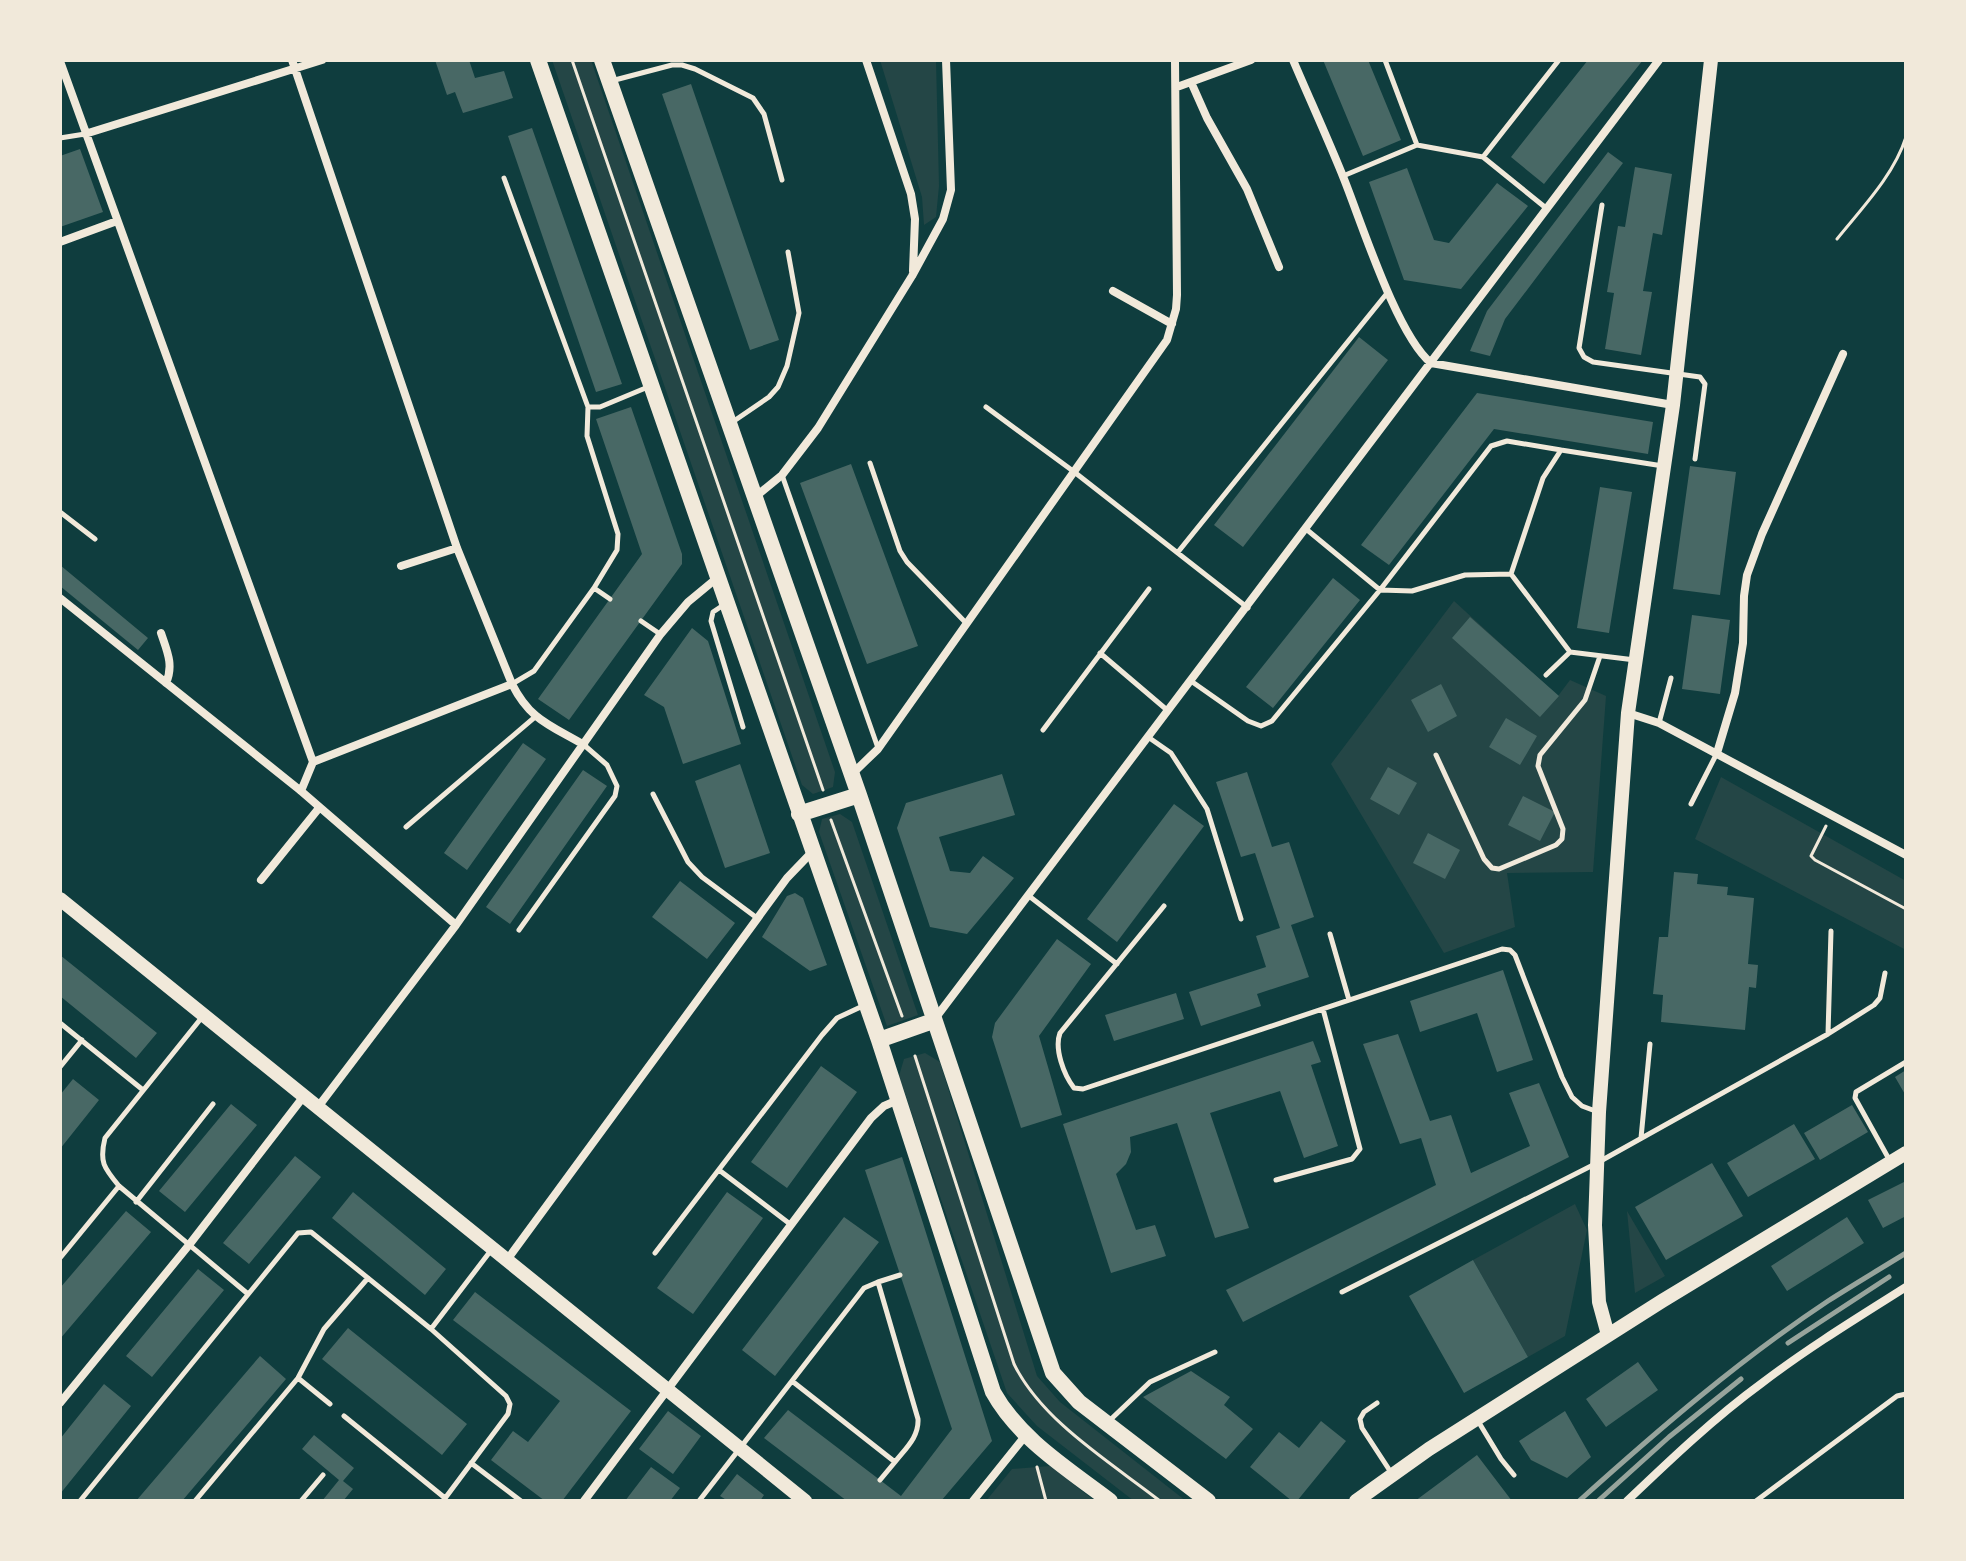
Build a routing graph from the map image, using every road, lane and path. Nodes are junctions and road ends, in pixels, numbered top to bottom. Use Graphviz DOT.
graph roads {
  1 [pos="322,60"];
  2 [pos="538,60"];
  3 [pos="572,60"];
  4 [pos="602,60"];
  5 [pos="866,60"];
  6 [pos="946,60"];
  7 [pos="1175,60"];
  8 [pos="1251,60"];
  9 [pos="1293,60"];
  10 [pos="1385,60"];
  11 [pos="1559,60"];
  12 [pos="1659,60"];
  13 [pos="1711,60"];
  14 [pos="60,61"];
  15 [pos="294,64"];
  16 [pos="610,81"];
  17 [pos="1191,82"];
  18 [pos="1177,87"];
  19 [pos="85,134"];
  20 [pos="1906,137"];
  21 [pos="60,138"];
  22 [pos="1417,145"];
  23 [pos="1483,157"];
  24 [pos="1343,176"];
  25 [pos="504,178"];
  26 [pos="782,180"];
  27 [pos="1602,205"];
  28 [pos="1546,209"];
  29 [pos="117,221"];
  30 [pos="1837,239"];
  31 [pos="60,242"];
  32 [pos="788,252"];
  33 [pos="1279,267"];
  34 [pos="912,276"];
  35 [pos="1113,291"];
  36 [pos="1389,291"];
  37 [pos="1172,324"];
  38 [pos="1843,354"];
  39 [pos="1431,363"];
  40 [pos="1676,374"];
  41 [pos="652,385"];
  42 [pos="1673,405"];
  43 [pos="588,407"];
  44 [pos="986,407"];
  45 [pos="730,423"];
  46 [pos="1561,450"];
  47 [pos="1695,459"];
  48 [pos="870,463"];
  49 [pos="1664,466"];
  50 [pos="1073,471"];
  51 [pos="782,475"];
  52 [pos="755,497"];
  53 [pos="60,512"];
  54 [pos="1306,529"];
  55 [pos="95,539"];
  56 [pos="457,548"];
  57 [pos="1178,552"];
  58 [pos="401,566"];
  59 [pos="1511,574"];
  60 [pos="717,578"];
  61 [pos="594,588"];
  62 [pos="1149,589"];
  63 [pos="1380,590"];
  64 [pos="60,598"];
  65 [pos="610,599"];
  66 [pos="726,603"];
  67 [pos="1248,608"];
  68 [pos="641,621"];
  69 [pos="966,623"];
  70 [pos="161,633"];
  71 [pos="660,635"];
  72 [pos="1570,652"];
  73 [pos="1100,653"];
  74 [pos="1600,656"];
  75 [pos="1635,660"];
  76 [pos="1546,675"];
  77 [pos="1671,678"];
  78 [pos="1191,681"];
  79 [pos="166,683"];
  80 [pos="512,684"];
  81 [pos="1168,711"];
  82 [pos="1628,713"];
  83 [pos="535,717"];
  84 [pos="1659,723"];
  85 [pos="743,727"];
  86 [pos="1043,730"];
  87 [pos="1148,737"];
  88 [pos="584,745"];
  89 [pos="878,749"];
  90 [pos="1717,753"];
  91 [pos="1436,755"];
  92 [pos="313,762"];
  93 [pos="851,774"];
  94 [pos="823,790"];
  95 [pos="301,791"];
  96 [pos="653,794"];
  97 [pos="859,795"];
  98 [pos="1691,804"];
  99 [pos="319,808"];
  100 [pos="799,814"];
  101 [pos="1832,816"];
  102 [pos="830,817"];
  103 [pos="406,827"];
  104 [pos="812,852"];
  105 [pos="1906,855"];
  106 [pos="261,880"];
  107 [pos="1029,896"];
  108 [pos="60,899"];
  109 [pos="1164,906"];
  110 [pos="1906,909"];
  111 [pos="758,919"];
  112 [pos="1241,919"];
  113 [pos="456,925"];
  114 [pos="519,930"];
  115 [pos="1831,931"];
  116 [pos="1330,934"];
  117 [pos="1117,964"];
  118 [pos="1885,973"];
  119 [pos="1349,1000"];
  120 [pos="866,1005"];
  121 [pos="1323,1009"];
  122 [pos="204,1015"];
  123 [pos="903,1020"];
  124 [pos="933,1021"];
  125 [pos="60,1023"];
  126 [pos="1828,1034"];
  127 [pos="82,1040"];
  128 [pos="879,1040"];
  129 [pos="1650,1044"];
  130 [pos="1906,1062"];
  131 [pos="60,1067"];
  132 [pos="143,1090"];
  133 [pos="304,1096"];
  134 [pos="898,1100"];
  135 [pos="213,1104"];
  136 [pos="318,1107"];
  137 [pos="1599,1112"];
  138 [pos="1641,1139"];
  139 [pos="1906,1153"];
  140 [pos="1891,1162"];
  141 [pos="1597,1163"];
  142 [pos="719,1170"];
  143 [pos="1276,1180"];
  144 [pos="119,1186"];
  145 [pos="136,1202"];
  146 [pos="790,1224"];
  147 [pos="189,1245"];
  148 [pos="492,1248"];
  149 [pos="655,1253"];
  150 [pos="60,1258"];
  151 [pos="507,1260"];
  152 [pos="900,1275"];
  153 [pos="368,1278"];
  154 [pos="878,1282"];
  155 [pos="1906,1287"];
  156 [pos="1342,1292"];
  157 [pos="248,1294"];
  158 [pos="431,1329"];
  159 [pos="1608,1335"];
  160 [pos="1215,1352"];
  161 [pos="298,1378"];
  162 [pos="792,1381"];
  163 [pos="666,1389"];
  164 [pos="1906,1394"];
  165 [pos="60,1403"];
  166 [pos="1377,1403"];
  167 [pos="330,1404"];
  168 [pos="344,1416"];
  169 [pos="1478,1420"];
  170 [pos="1107,1423"];
  171 [pos="1026,1435"];
  172 [pos="739,1447"];
  173 [pos="895,1462"];
  174 [pos="471,1463"];
  175 [pos="1037,1467"];
  176 [pos="1392,1474"];
  177 [pos="323,1475"];
  178 [pos="1514,1475"];
  179 [pos="880,1480"];
  180 [pos="444,1500"];
  181 [pos="80,1501"];
  182 [pos="195,1501"];
  183 [pos="301,1501"];
  184 [pos="521,1501"];
  185 [pos="584,1501"];
  186 [pos="699,1501"];
  187 [pos="805,1501"];
  188 [pos="973,1501"];
  189 [pos="1046,1501"];
  190 [pos="1110,1501"];
  191 [pos="1208,1501"];
  192 [pos="1356,1501"];
  193 [pos="1627,1501"];
  194 [pos="1756,1501"];
  1 -- 15 [label="street"];
  2 -- 41 [label="main road"];
  3 -- 94 [label="path"];
  4 -- 16 [label="main road"];
  5 -- 34 [label="street"];
  6 -- 34 [label="street"];
  7 -- 18 [label="street"];
  8 -- 17 [label="street"];
  9 -- 24 [label="street"];
  10 -- 22 [label="lane"];
  11 -- 23 [label="lane"];
  12 -- 28 [label="street"];
  13 -- 40 [label="street"];
  14 -- 19 [label="street"];
  15 -- 19 [label="street"];
  15 -- 56 [label="street"];
  16 -- 26 [label="lane"];
  16 -- 45 [label="main road"];
  17 -- 18 [label="street"];
  17 -- 33 [label="street"];
  18 -- 37 [label="street"];
  19 -- 21 [label="lane"];
  19 -- 29 [label="street"];
  20 -- 30 [label="path"];
  22 -- 23 [label="lane"];
  22 -- 24 [label="lane"];
  23 -- 28 [label="lane"];
  24 -- 36 [label="street"];
  25 -- 43 [label="lane"];
  27 -- 40 [label="lane"];
  28 -- 39 [label="street"];
  29 -- 31 [label="street"];
  29 -- 92 [label="street"];
  32 -- 45 [label="lane"];
  34 -- 51 [label="street"];
  35 -- 37 [label="street"];
  36 -- 39 [label="street"];
  36 -- 57 [label="lane"];
  37 -- 50 [label="street"];
  38 -- 90 [label="street"];
  39 -- 42 [label="street"];
  39 -- 54 [label="street"];
  40 -- 42 [label="street"];
  40 -- 47 [label="lane"];
  41 -- 43 [label="lane"];
  41 -- 60 [label="main road"];
  42 -- 49 [label="street"];
  43 -- 61 [label="lane"];
  44 -- 50 [label="lane"];
  45 -- 52 [label="main road"];
  46 -- 49 [label="lane"];
  46 -- 59 [label="lane"];
  46 -- 63 [label="lane"];
  48 -- 69 [label="lane"];
  49 -- 75 [label="street"];
  50 -- 57 [label="lane"];
  50 -- 69 [label="street"];
  51 -- 52 [label="street"];
  51 -- 89 [label="lane"];
  52 -- 93 [label="main road"];
  53 -- 55 [label="lane"];
  54 -- 63 [label="lane"];
  54 -- 67 [label="street"];
  56 -- 58 [label="street"];
  56 -- 80 [label="street"];
  57 -- 67 [label="lane"];
  59 -- 63 [label="lane"];
  59 -- 72 [label="lane"];
  60 -- 66 [label="main road"];
  60 -- 71 [label="street"];
  61 -- 65 [label="lane"];
  61 -- 80 [label="lane"];
  62 -- 73 [label="lane"];
  63 -- 78 [label="lane"];
  64 -- 79 [label="street"];
  66 -- 85 [label="lane"];
  66 -- 100 [label="main road"];
  67 -- 78 [label="street"];
  68 -- 71 [label="lane"];
  69 -- 89 [label="street"];
  70 -- 79 [label="street"];
  71 -- 88 [label="street"];
  72 -- 74 [label="lane"];
  72 -- 76 [label="lane"];
  73 -- 81 [label="lane"];
  73 -- 86 [label="lane"];
  74 -- 75 [label="lane"];
  74 -- 91 [label="lane"];
  75 -- 82 [label="street"];
  77 -- 84 [label="lane"];
  78 -- 81 [label="street"];
  79 -- 95 [label="street"];
  80 -- 83 [label="street"];
  80 -- 92 [label="street"];
  81 -- 87 [label="street"];
  82 -- 84 [label="street"];
  82 -- 137 [label="street"];
  83 -- 88 [label="street"];
  83 -- 103 [label="lane"];
  84 -- 90 [label="street"];
  87 -- 107 [label="street"];
  87 -- 112 [label="lane"];
  88 -- 113 [label="street"];
  88 -- 114 [label="lane"];
  89 -- 93 [label="street"];
  90 -- 98 [label="lane"];
  90 -- 101 [label="street"];
  92 -- 95 [label="street"];
  93 -- 97 [label="main road"];
  95 -- 99 [label="street"];
  96 -- 111 [label="lane"];
  97 -- 100 [label="main road"];
  97 -- 124 [label="main road"];
  99 -- 106 [label="street"];
  99 -- 113 [label="street"];
  100 -- 104 [label="main road"];
  101 -- 105 [label="street"];
  101 -- 110 [label="path"];
  102 -- 123 [label="path"];
  104 -- 111 [label="street"];
  104 -- 120 [label="main road"];
  107 -- 117 [label="lane"];
  107 -- 124 [label="street"];
  108 -- 122 [label="street"];
  109 -- 117 [label="lane"];
  111 -- 151 [label="street"];
  113 -- 136 [label="street"];
  115 -- 126 [label="lane"];
  116 -- 119 [label="lane"];
  117 -- 121 [label="lane"];
  118 -- 126 [label="lane"];
  119 -- 121 [label="lane"];
  119 -- 137 [label="lane"];
  120 -- 128 [label="main road"];
  120 -- 142 [label="lane"];
  121 -- 143 [label="lane"];
  122 -- 132 [label="lane"];
  122 -- 133 [label="street"];
  124 -- 128 [label="main road"];
  124 -- 170 [label="main road"];
  125 -- 127 [label="lane"];
  126 -- 138 [label="lane"];
  127 -- 131 [label="lane"];
  127 -- 132 [label="lane"];
  128 -- 134 [label="main road"];
  129 -- 138 [label="lane"];
  130 -- 140 [label="lane"];
  132 -- 144 [label="lane"];
  133 -- 136 [label="street"];
  133 -- 147 [label="street"];
  134 -- 146 [label="street"];
  134 -- 171 [label="main road"];
  135 -- 145 [label="lane"];
  136 -- 148 [label="street"];
  137 -- 141 [label="street"];
  138 -- 141 [label="lane"];
  139 -- 140 [label="street"];
  140 -- 159 [label="street"];
  141 -- 156 [label="lane"];
  141 -- 159 [label="street"];
  142 -- 146 [label="lane"];
  142 -- 149 [label="lane"];
  144 -- 145 [label="lane"];
  144 -- 150 [label="lane"];
  145 -- 147 [label="lane"];
  146 -- 163 [label="street"];
  147 -- 157 [label="lane"];
  147 -- 165 [label="street"];
  148 -- 151 [label="street"];
  148 -- 158 [label="lane"];
  151 -- 163 [label="street"];
  152 -- 154 [label="lane"];
  153 -- 157 [label="lane"];
  153 -- 158 [label="lane"];
  153 -- 161 [label="lane"];
  154 -- 162 [label="lane"];
  154 -- 173 [label="lane"];
  155 -- 193 [label="street"];
  157 -- 181 [label="lane"];
  158 -- 174 [label="lane"];
  159 -- 169 [label="street"];
  160 -- 170 [label="lane"];
  161 -- 167 [label="lane"];
  161 -- 182 [label="lane"];
  162 -- 172 [label="lane"];
  162 -- 173 [label="lane"];
  163 -- 172 [label="street"];
  163 -- 185 [label="street"];
  164 -- 194 [label="lane"];
  166 -- 176 [label="lane"];
  168 -- 180 [label="lane"];
  169 -- 176 [label="street"];
  169 -- 178 [label="lane"];
  170 -- 191 [label="main road"];
  171 -- 188 [label="street"];
  171 -- 190 [label="main road"];
  172 -- 186 [label="lane"];
  172 -- 187 [label="street"];
  173 -- 179 [label="lane"];
  174 -- 180 [label="lane"];
  174 -- 184 [label="lane"];
  175 -- 189 [label="path"];
  176 -- 192 [label="street"];
  177 -- 183 [label="lane"];
}
